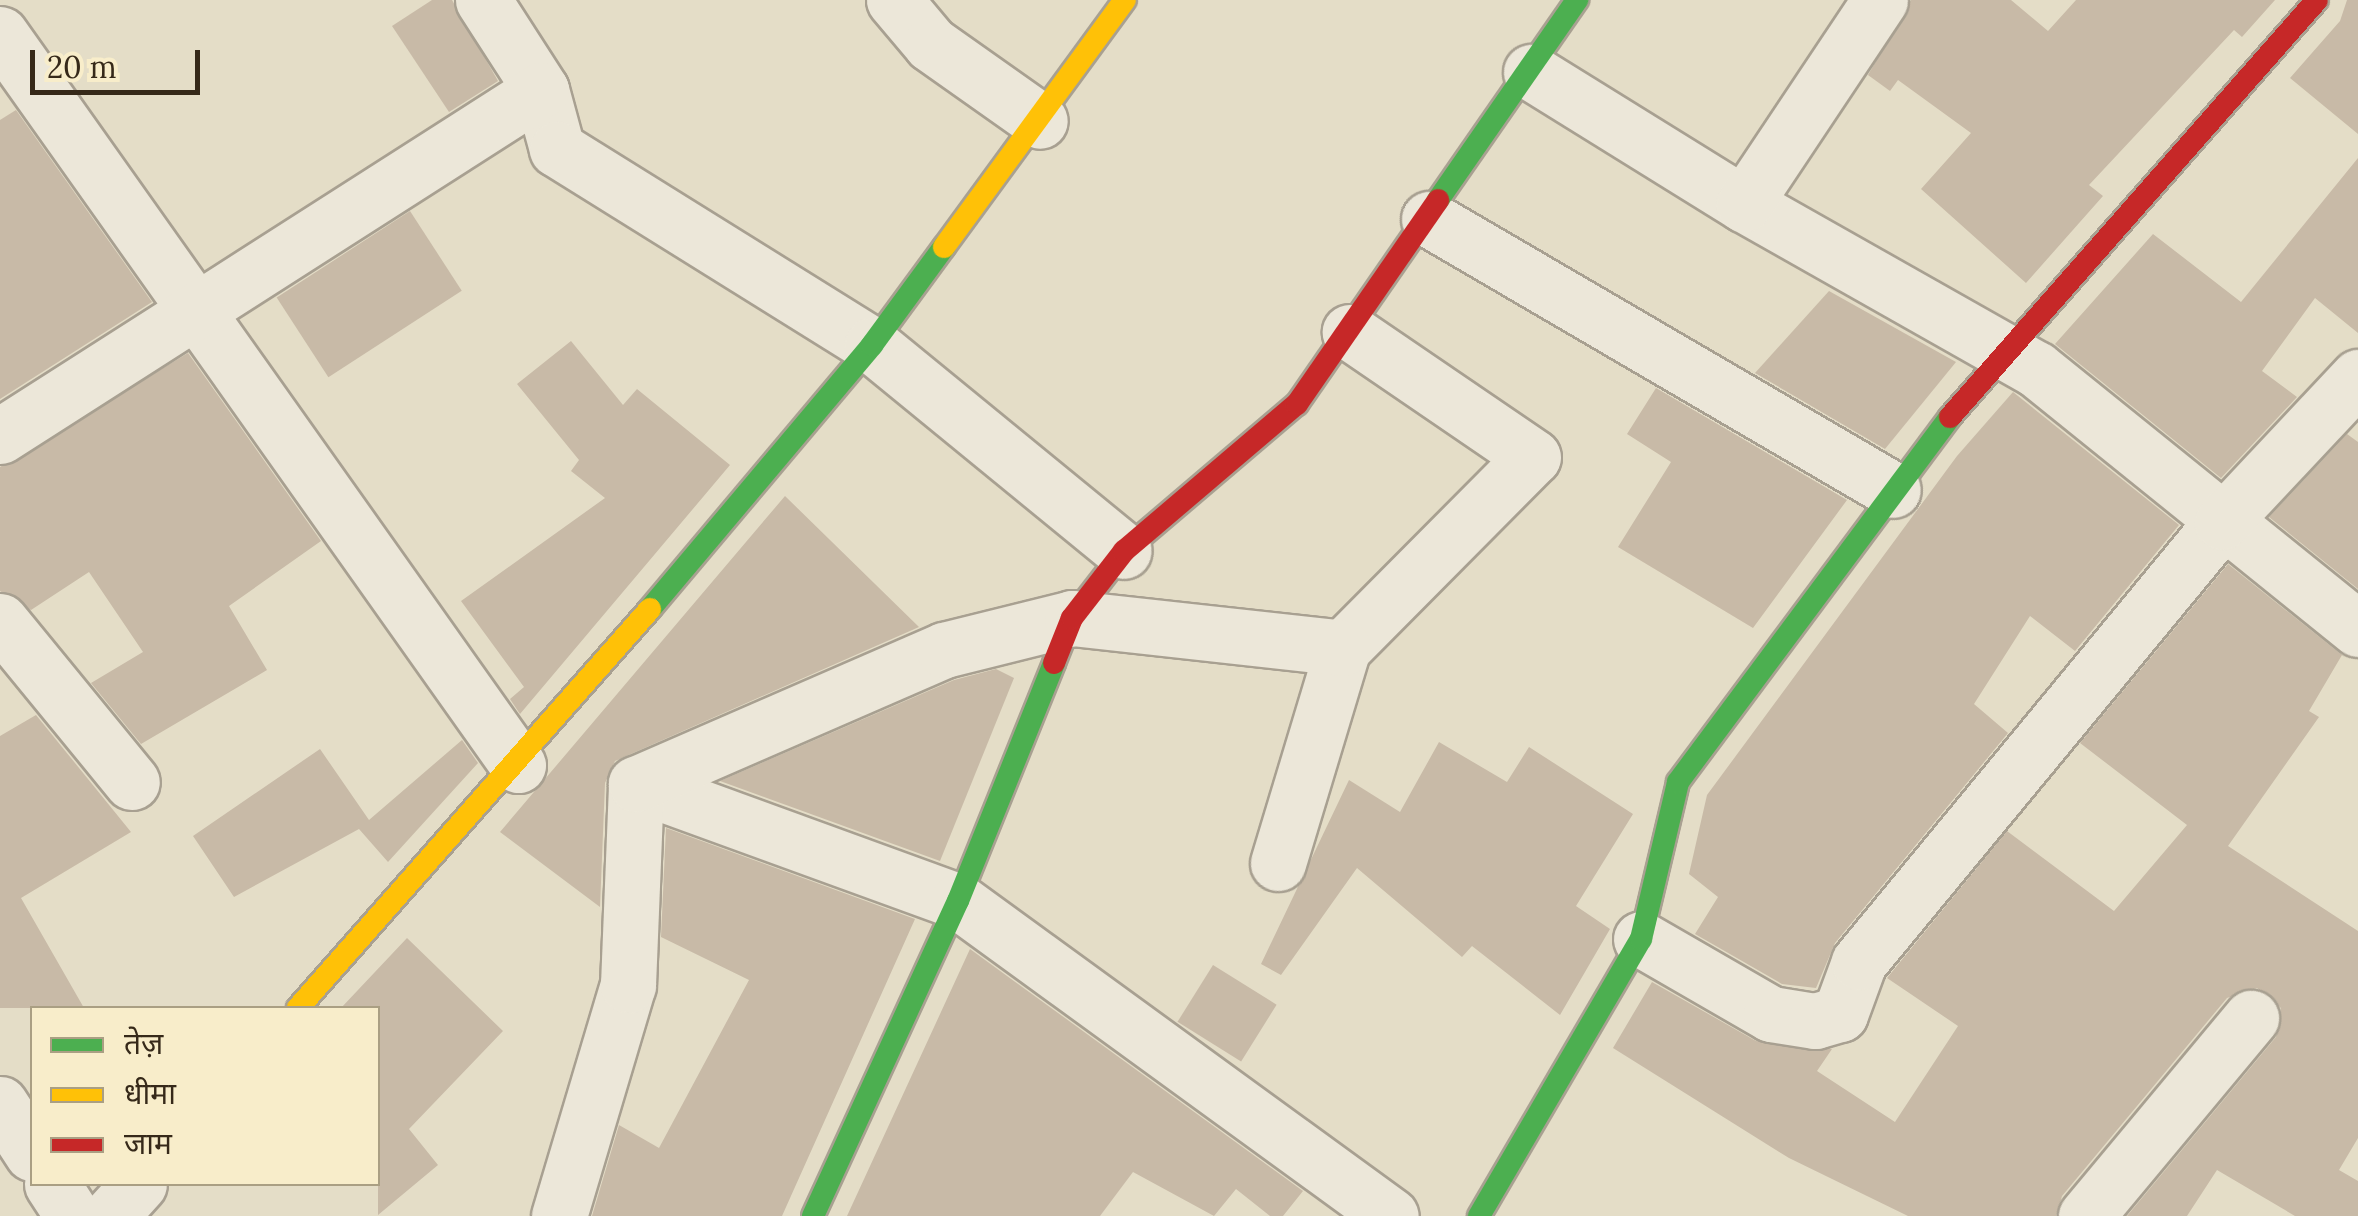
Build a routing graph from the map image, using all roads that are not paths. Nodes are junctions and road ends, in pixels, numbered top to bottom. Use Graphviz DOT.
graph roads {
  1 [pos="482,0"];
  2 [pos="894,0"];
  3 [pos="1125,0"];
  4 [pos="1577,0"];
  5 [pos="1880,0"];
  6 [pos="2317,0"];
  7 [pos="0,34"];
  8 [pos="1530,72"];
  9 [pos="542,90"];
  10 [pos="1040,121"];
  11 [pos="1744,204"];
  12 [pos="1428,219"];
  13 [pos="192,308"];
  14 [pos="1350,332"];
  15 [pos="872,345"];
  16 [pos="2005,351"];
  17 [pos="2358,377"];
  18 [pos="0,436"];
  19 [pos="1893,490"];
  20 [pos="2222,522"];
  21 [pos="1124,552"];
  22 [pos="1072,618"];
  23 [pos="0,621"];
  24 [pos="2358,630"];
  25 [pos="1343,648"];
  26 [pos="518,764"];
  27 [pos="132,782"];
  28 [pos="636,784"];
  29 [pos="1278,863"];
  30 [pos="958,901"];
  31 [pos="1641,939"];
  32 [pos="300,1006"];
  33 [pos="2251,1018"];
  34 [pos="0,1104"];
  35 [pos="30,1151"];
  36 [pos="53,1186"];
  37 [pos="137,1186"];
  38 [pos="74,1216"];
  39 [pos="110,1216"];
  40 [pos="559,1216"];
  41 [pos="812,1216"];
  42 [pos="1391,1216"];
  43 [pos="1479,1216"];
  44 [pos="2086,1216"];
  1 -- 9 [label="street"];
  2 -- 10 [label="street"];
  3 -- 10 [label="street"];
  4 -- 8 [label="street"];
  5 -- 11 [label="street"];
  6 -- 16 [label="street"];
  7 -- 13 [label="street"];
  8 -- 11 [label="street"];
  8 -- 12 [label="street"];
  9 -- 13 [label="street"];
  9 -- 15 [label="street"];
  10 -- 15 [label="street"];
  11 -- 16 [label="street"];
  12 -- 14 [label="street"];
  12 -- 19 [label="street"];
  13 -- 18 [label="street"];
  13 -- 26 [label="street"];
  14 -- 21 [label="street"];
  14 -- 25 [label="street"];
  15 -- 21 [label="street"];
  15 -- 26 [label="street"];
  16 -- 19 [label="street"];
  16 -- 20 [label="street"];
  17 -- 20 [label="street"];
  19 -- 31 [label="street"];
  20 -- 24 [label="street"];
  20 -- 31 [label="street"];
  21 -- 22 [label="street"];
  22 -- 25 [label="street"];
  22 -- 28 [label="street"];
  22 -- 30 [label="street"];
  23 -- 27 [label="street"];
  25 -- 29 [label="street"];
  26 -- 32 [label="street"];
  28 -- 30 [label="street"];
  28 -- 40 [label="street"];
  30 -- 41 [label="street"];
  30 -- 42 [label="street"];
  31 -- 43 [label="street"];
  33 -- 44 [label="street"];
  34 -- 35 [label="street"];
  36 -- 38 [label="street"];
  37 -- 39 [label="street"];
}
